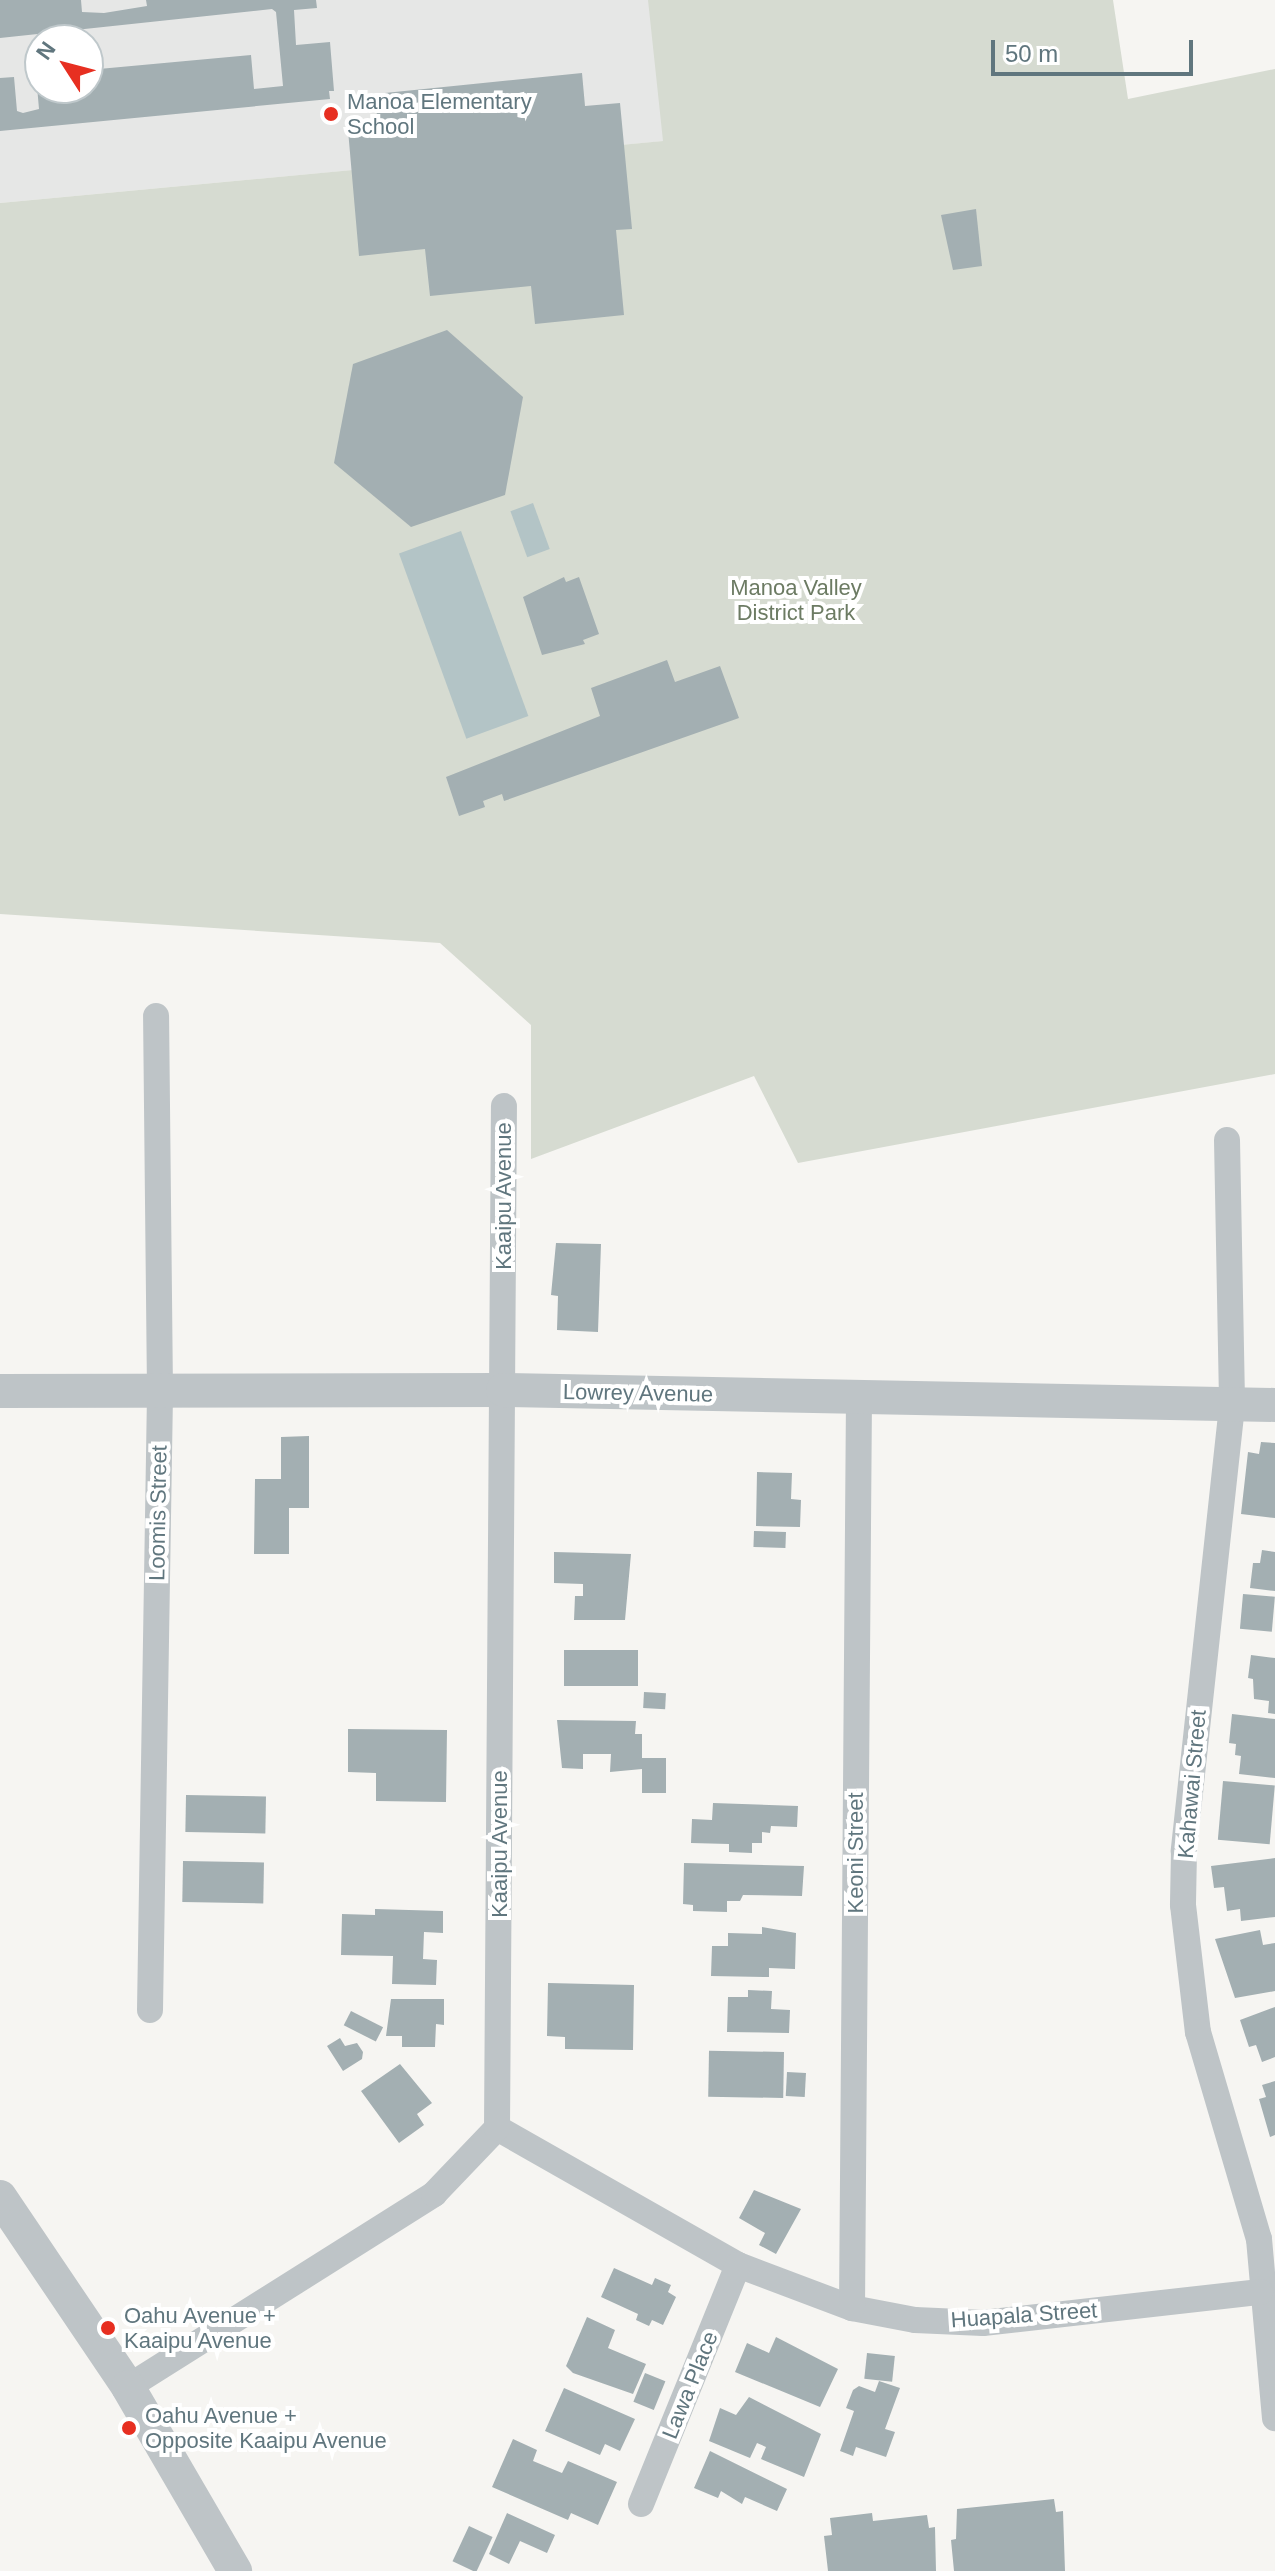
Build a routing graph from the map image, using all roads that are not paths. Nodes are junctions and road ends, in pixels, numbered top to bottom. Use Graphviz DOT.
graph roads {
  1 [pos="156,1016"];
  2 [pos="504,1106"];
  3 [pos="1227,1140"];
  4 [pos="503,1390"];
  5 [pos="0,1391"];
  6 [pos="160,1392"];
  7 [pos="859,1399"];
  8 [pos="1275,1405"];
  9 [pos="1232,1406"];
  10 [pos="150,2010"];
  11 [pos="497,2128"];
  12 [pos="0,2197"];
  13 [pos="1267,2240"];
  14 [pos="738,2265"];
  15 [pos="1260,2292"];
  16 [pos="852,2308"];
  17 [pos="128,2387"];
  18 [pos="1275,2418"];
  19 [pos="641,2504"];
  20 [pos="235,2571"];
  1 -- 6 [label="street, Loomis Street"];
  2 -- 4 [label="street, Kaaipu Avenue"];
  3 -- 9 [label="street, Kahawai Street"];
  4 -- 6 [label="street, Lowrey Avenue"];
  4 -- 7 [label="street, Lowrey Avenue"];
  4 -- 11 [label="street, Kaaipu Avenue"];
  5 -- 6 [label="street, Lowrey Avenue"];
  6 -- 10 [label="street, Loomis Street"];
  7 -- 9 [label="street, Lowrey Avenue"];
  7 -- 16 [label="street, Keoni Street"];
  8 -- 9 [label="street, Lowrey Avenue"];
  9 -- 13 [label="street, Kahawai Street"];
  11 -- 14 [label="street, Huapala Street"];
  11 -- 17 [label="street"];
  12 -- 17 [label="street"];
  13 -- 15 [label="street, Kahawai Street"];
  14 -- 16 [label="street, Huapala Street"];
  14 -- 19 [label="street, Lawa Place"];
  15 -- 16 [label="street, Huapala Street"];
  15 -- 18 [label="street, Kahawai Street"];
  17 -- 20 [label="street"];
}
